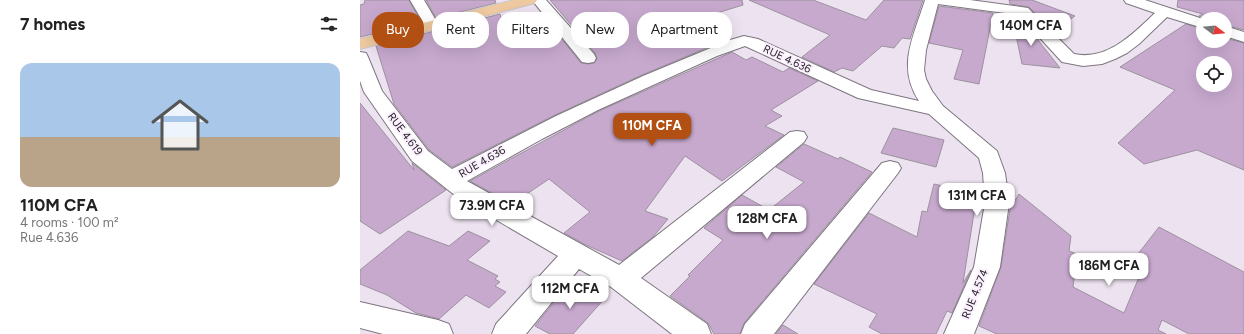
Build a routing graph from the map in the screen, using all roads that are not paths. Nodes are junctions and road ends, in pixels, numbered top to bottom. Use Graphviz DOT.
graph roads {
  1 [pos="417,0"];
  2 [pos="530,0"];
  3 [pos="539,0"];
  4 [pos="932,0"];
  5 [pos="938,0"];
  6 [pos="1131,0"];
  7 [pos="1165,11"];
  8 [pos="1196,22"];
  9 [pos="431,24"];
  10 [pos="1232,33"];
  11 [pos="1244,37"];
  12 [pos="360,44"];
  13 [pos="360,57"];
  14 [pos="588,58"];
  15 [pos="936,110"];
  16 [pos="797,137"];
  17 [pos="890,168"];
  18 [pos="451,180"];
  19 [pos="576,254"];
  20 [pos="621,279"];
  21 [pos="360,315"];
  22 [pos="438,334"];
  23 [pos="507,334"];
  24 [pos="696,334"];
  25 [pos="756,334"];
  26 [pos="959,334"];
  1 -- 9 [label="street"];
  2 -- 9 [label="main road"];
  3 -- 14 [label="street"];
  4 -- 15 [label="street"];
  5 -- 7 [label="street"];
  6 -- 7 [label="street"];
  7 -- 8 [label="street"];
  9 -- 12 [label="main road"];
  10 -- 11 [label="street"];
  13 -- 18 [label="street, RUE 4.619"];
  15 -- 18 [label="street, RUE 4.636"];
  15 -- 26 [label="street, RUE 4.574"];
  16 -- 20 [label="street"];
  17 -- 25 [label="street"];
  18 -- 19 [label="street, RUE 4.619"];
  19 -- 20 [label="street, RUE 4.619"];
  19 -- 23 [label="street"];
  20 -- 24 [label="street, RUE 4.619"];
  21 -- 22 [label="street"];
}
